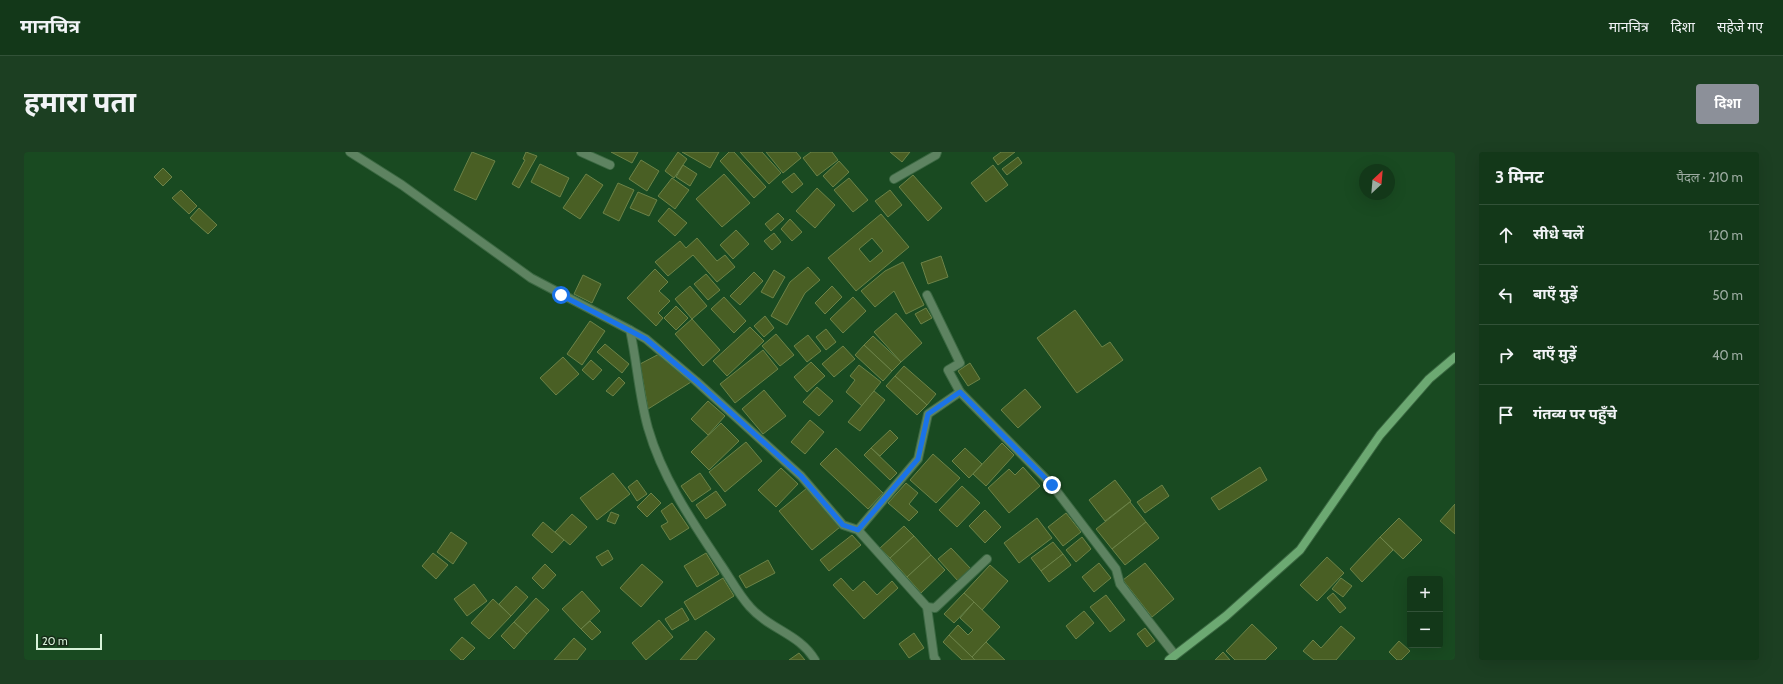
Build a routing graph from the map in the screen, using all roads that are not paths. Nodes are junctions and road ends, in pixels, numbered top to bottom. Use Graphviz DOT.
graph roads {
  1 [pos="350,152"];
  2 [pos="581,152"];
  3 [pos="936,152"];
  4 [pos="610,165"];
  5 [pos="894,179"];
  6 [pos="926,295"];
  7 [pos="630,330"];
  8 [pos="1455,357"];
  9 [pos="960,392"];
  10 [pos="858,530"];
  11 [pos="988,559"];
  12 [pos="927,608"];
  13 [pos="1172,658"];
  14 [pos="815,660"];
  15 [pos="936,660"];
  1 -- 7 [label="street"];
  2 -- 4 [label="street"];
  3 -- 5 [label="street"];
  6 -- 9 [label="street"];
  7 -- 10 [label="street"];
  7 -- 14 [label="street"];
  8 -- 13 [label="street"];
  9 -- 10 [label="street"];
  9 -- 13 [label="street"];
  10 -- 12 [label="street"];
  11 -- 12 [label="street"];
  12 -- 15 [label="street"];
}
